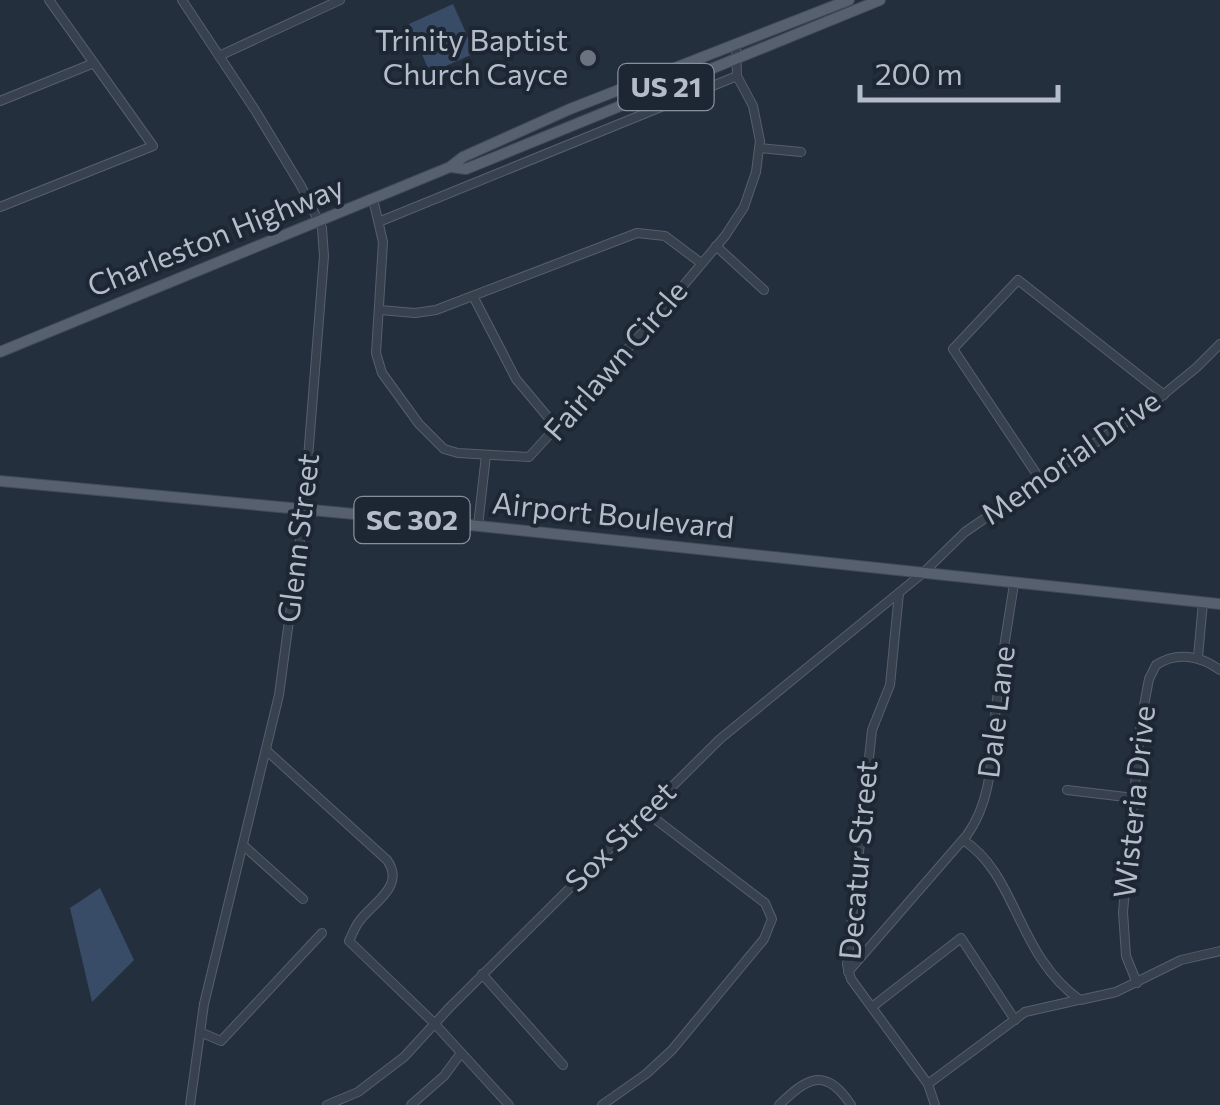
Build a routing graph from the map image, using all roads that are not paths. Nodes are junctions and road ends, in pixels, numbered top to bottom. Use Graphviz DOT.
graph roads {
  1 [pos="48,0"];
  2 [pos="182,0"];
  3 [pos="340,0"];
  4 [pos="850,0"];
  5 [pos="880,0"];
  6 [pos="736,44"];
  7 [pos="219,56"];
  8 [pos="736,60"];
  9 [pos="94,62"];
  10 [pos="737,76"];
  11 [pos="0,101"];
  12 [pos="760,148"];
  13 [pos="801,152"];
  14 [pos="450,167"];
  15 [pos="373,200"];
  16 [pos="0,206"];
  17 [pos="381,221"];
  18 [pos="320,222"];
  19 [pos="716,246"];
  20 [pos="701,263"];
  21 [pos="764,290"];
  22 [pos="473,296"];
  23 [pos="380,310"];
  24 [pos="1220,344"];
  25 [pos="0,352"];
  26 [pos="1164,394"];
  27 [pos="557,428"];
  28 [pos="486,455"];
  29 [pos="1040,479"];
  30 [pos="0,481"];
  31 [pos="304,509"];
  32 [pos="478,526"];
  33 [pos="923,574"];
  34 [pos="1014,584"];
  35 [pos="899,593"];
  36 [pos="1202,602"];
  37 [pos="1220,604"];
  38 [pos="1198,657"];
  39 [pos="1220,670"];
  40 [pos="267,752"];
  41 [pos="1067,790"];
  42 [pos="1134,798"];
  43 [pos="646,812"];
  44 [pos="963,840"];
  45 [pos="244,846"];
  46 [pos="303,899"];
  47 [pos="322,933"];
  48 [pos="1220,950"];
  49 [pos="848,972"];
  50 [pos="482,974"];
  51 [pos="1136,983"];
  52 [pos="1080,1000"];
  53 [pos="872,1007"];
  54 [pos="1015,1020"];
  55 [pos="434,1023"];
  56 [pos="200,1032"];
  57 [pos="462,1054"];
  58 [pos="563,1065"];
  59 [pos="928,1084"];
  60 [pos="348,1102"];
  61 [pos="190,1105"];
  62 [pos="327,1105"];
  63 [pos="411,1105"];
  64 [pos="508,1105"];
  65 [pos="602,1105"];
  66 [pos="779,1105"];
  67 [pos="851,1105"];
  68 [pos="935,1105"];
  1 -- 9 [label="street"];
  2 -- 7 [label="street, Glenn Street"];
  3 -- 7 [label="street"];
  4 -- 6 [label="main road, Charleston Highway / US 21"];
  5 -- 8 [label="main road, Charleston Highway / US 21"];
  6 -- 8 [label="street, Fairlawn Circle"];
  6 -- 14 [label="main road, Charleston Highway / US 21"];
  7 -- 18 [label="street, Glenn Street"];
  8 -- 10 [label="street, Fairlawn Circle"];
  8 -- 14 [label="main road, Charleston Highway / US 21"];
  9 -- 11 [label="street"];
  9 -- 16 [label="street"];
  10 -- 12 [label="street, Fairlawn Circle"];
  10 -- 17 [label="street, Charleston Highway"];
  12 -- 13 [label="street"];
  12 -- 19 [label="street, Fairlawn Circle"];
  14 -- 15 [label="main road, Charleston Highway / US 21"];
  15 -- 17 [label="street, Fairlawn Circle"];
  15 -- 18 [label="main road, Charleston Highway / US 21"];
  17 -- 23 [label="street, Fairlawn Circle"];
  18 -- 25 [label="main road, Charleston Highway / US 21"];
  18 -- 31 [label="street, Glenn Street"];
  19 -- 20 [label="street, Fairlawn Circle"];
  19 -- 21 [label="street"];
  20 -- 22 [label="street"];
  20 -- 27 [label="street, Fairlawn Circle"];
  22 -- 23 [label="street"];
  22 -- 27 [label="street"];
  23 -- 28 [label="street, Fairlawn Circle"];
  24 -- 26 [label="street, Memorial Drive"];
  26 -- 29 [label="street, Memorial Drive"];
  26 -- 29 [label="street"];
  27 -- 28 [label="street, Fairlawn Circle"];
  28 -- 32 [label="street"];
  29 -- 33 [label="street, Memorial Drive"];
  30 -- 31 [label="main road, Airport Boulevard / SC 302"];
  31 -- 32 [label="main road, Airport Boulevard / SC 302"];
  31 -- 40 [label="street, Glenn Street"];
  32 -- 33 [label="main road, Airport Boulevard / SC 302"];
  33 -- 34 [label="main road, Airport Boulevard / SC 302"];
  33 -- 35 [label="street, Sox Street"];
  34 -- 36 [label="main road, Airport Boulevard / SC 302"];
  34 -- 44 [label="street, Dale Lane"];
  35 -- 43 [label="street, Sox Street"];
  35 -- 49 [label="street, Decatur Street"];
  36 -- 37 [label="main road, Airport Boulevard / SC 302"];
  36 -- 38 [label="street"];
  38 -- 39 [label="street"];
  38 -- 42 [label="street, Wisteria Drive"];
  40 -- 45 [label="street, Glenn Street"];
  40 -- 55 [label="street"];
  41 -- 42 [label="street"];
  42 -- 51 [label="street, Wisteria Drive"];
  43 -- 50 [label="street, Sox Street"];
  43 -- 65 [label="street"];
  44 -- 49 [label="street, Dale Lane"];
  44 -- 52 [label="street"];
  45 -- 46 [label="street"];
  45 -- 56 [label="street, Glenn Street"];
  47 -- 56 [label="street"];
  48 -- 51 [label="street"];
  49 -- 53 [label="street, Decatur Street"];
  50 -- 55 [label="street, Sox Street"];
  50 -- 58 [label="street"];
  51 -- 52 [label="street"];
  52 -- 54 [label="street"];
  53 -- 54 [label="street"];
  53 -- 59 [label="street, Decatur Street"];
  54 -- 59 [label="street"];
  55 -- 57 [label="street"];
  55 -- 60 [label="street, Sox Street"];
  56 -- 61 [label="street, Glenn Street"];
  57 -- 63 [label="street"];
  57 -- 64 [label="street"];
  59 -- 68 [label="street, Decatur Street"];
  60 -- 62 [label="street, Sox Street"];
  66 -- 67 [label="street"];
}
